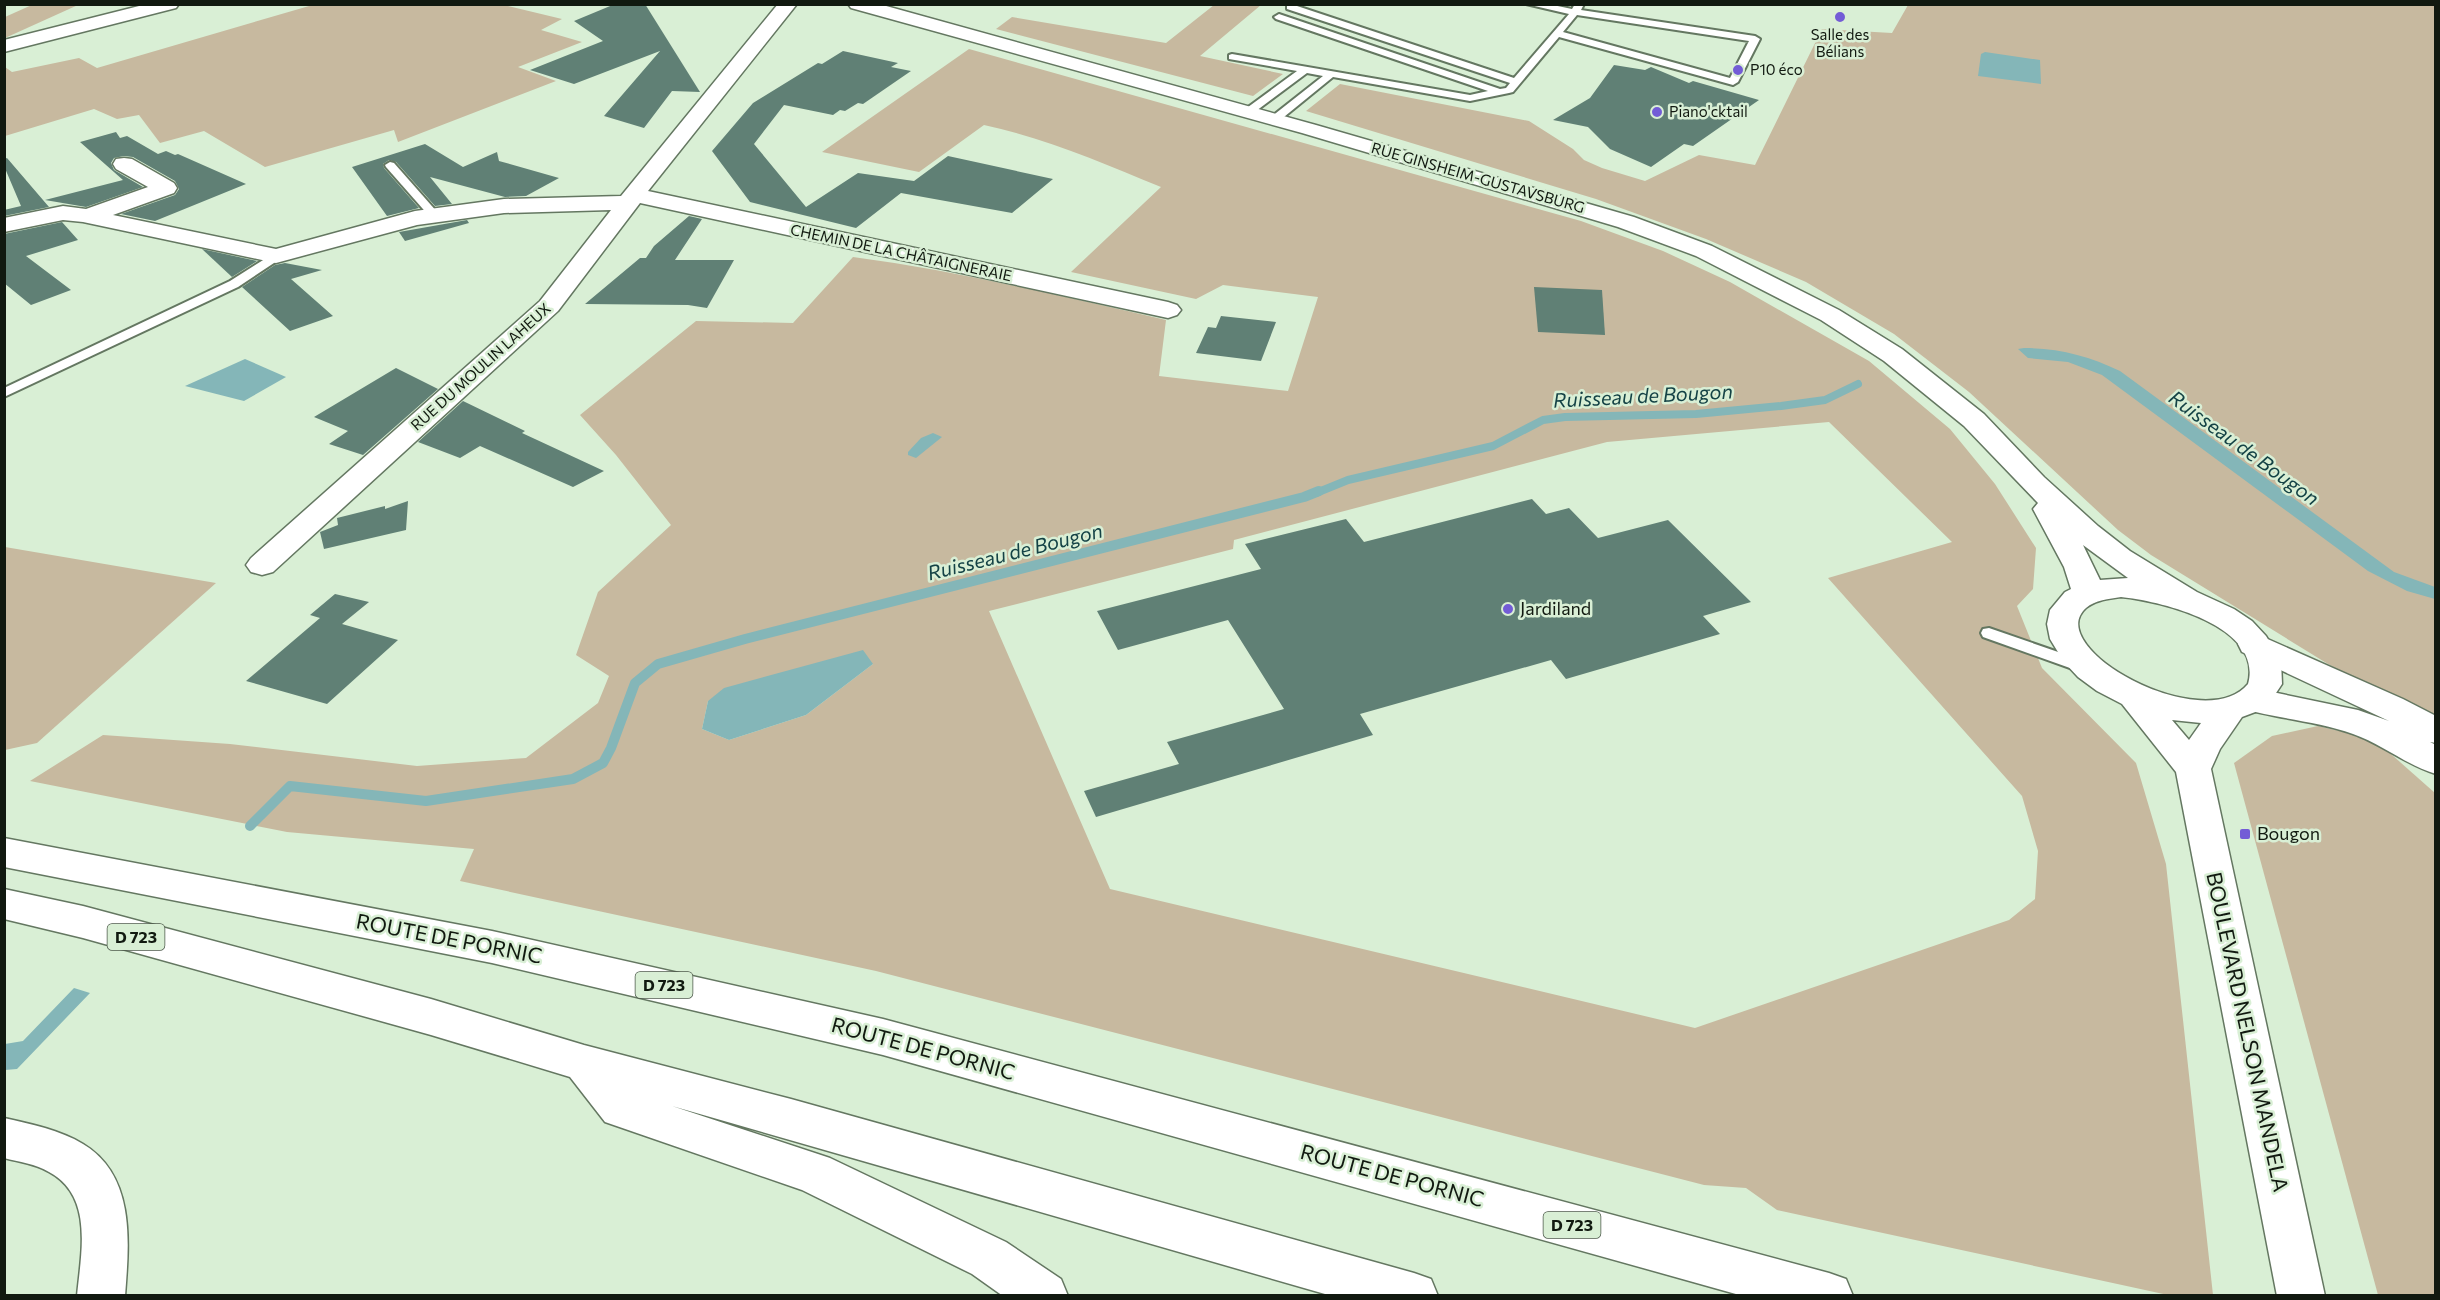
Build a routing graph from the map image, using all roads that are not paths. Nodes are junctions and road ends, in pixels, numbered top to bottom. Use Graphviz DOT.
graph roads {
  1 [pos="170,4"];
  2 [pos="788,4"];
  3 [pos="857,4"];
  4 [pos="1530,4"];
  5 [pos="1290,7"];
  6 [pos="1577,8"];
  7 [pos="1279,17"];
  8 [pos="1557,33"];
  9 [pos="4,46"];
  10 [pos="1232,57"];
  11 [pos="1305,70"];
  12 [pos="1331,75"];
  13 [pos="1516,82"];
  14 [pos="1500,92"];
  15 [pos="1248,112"];
  16 [pos="1275,119"];
  17 [pos="124,164"];
  18 [pos="390,165"];
  19 [pos="631,199"];
  20 [pos="434,215"];
  21 [pos="88,216"];
  22 [pos="4,225"];
  23 [pos="276,256"];
  24 [pos="1168,310"];
  25 [pos="4,393"];
  26 [pos="2034,483"];
  27 [pos="262,565"];
  28 [pos="2088,592"];
  29 [pos="2185,599"];
  30 [pos="1989,633"];
  31 [pos="2254,644"];
  32 [pos="2090,669"];
  33 [pos="2133,695"];
  34 [pos="2241,704"];
  35 [pos="2436,731"];
  36 [pos="2436,761"];
  37 [pos="2193,769"];
  38 [pos="4,852"];
  39 [pos="4,904"];
  40 [pos="584,1063"];
  41 [pos="4,1138"];
  42 [pos="2299,1288"];
  43 [pos="101,1296"];
  44 [pos="1044,1296"];
  45 [pos="1414,1296"];
  46 [pos="1829,1296"];
  1 -- 9 [label="main road"];
  2 -- 19 [label="main road, RUE DU MOULIN LAHEUX"];
  3 -- 15 [label="main road, RUE GINSHEIM-GUSTAVSBURG"];
  4 -- 6 [label="lane"];
  5 -- 13 [label="lane"];
  6 -- 8 [label="lane"];
  6 -- 8 [label="lane"];
  7 -- 14 [label="lane"];
  8 -- 13 [label="lane"];
  10 -- 11 [label="lane"];
  11 -- 12 [label="lane"];
  11 -- 15 [label="lane"];
  12 -- 14 [label="lane"];
  12 -- 16 [label="lane"];
  13 -- 14 [label="lane"];
  15 -- 16 [label="main road, RUE GINSHEIM-GUSTAVSBURG"];
  16 -- 26 [label="main road, RUE GINSHEIM-GUSTAVSBURG"];
  17 -- 21 [label="main road"];
  18 -- 20 [label="lane"];
  19 -- 20 [label="main road, CHEMIN DE LA CHÂTAIGNERAIE"];
  19 -- 24 [label="main road, CHEMIN DE LA CHÂTAIGNERAIE"];
  19 -- 27 [label="main road, RUE DU MOULIN LAHEUX"];
  20 -- 23 [label="main road, CHEMIN DE LA CHÂTAIGNERAIE"];
  21 -- 22 [label="main road"];
  21 -- 23 [label="main road"];
  23 -- 25 [label="lane"];
  26 -- 28 [label="main road, RUE GINSHEIM-GUSTAVSBURG"];
  26 -- 29 [label="main road, RUE GINSHEIM-GUSTAVSBURG"];
  28 -- 29 [label="main road"];
  28 -- 32 [label="main road"];
  29 -- 31 [label="main road"];
  30 -- 32 [label="lane"];
  31 -- 34 [label="main road"];
  31 -- 35 [label="main road"];
  32 -- 33 [label="main road"];
  33 -- 34 [label="main road"];
  33 -- 37 [label="main road, BOULEVARD NELSON MANDELA"];
  34 -- 36 [label="main road"];
  34 -- 37 [label="main road"];
  37 -- 42 [label="main road, BOULEVARD NELSON MANDELA"];
  38 -- 46 [label="main road, ROUTE DE PORNIC / D 723"];
  39 -- 40 [label="main road, D 723"];
  40 -- 44 [label="main road"];
  40 -- 45 [label="main road, D 723"];
  41 -- 43 [label="main road"];
}
